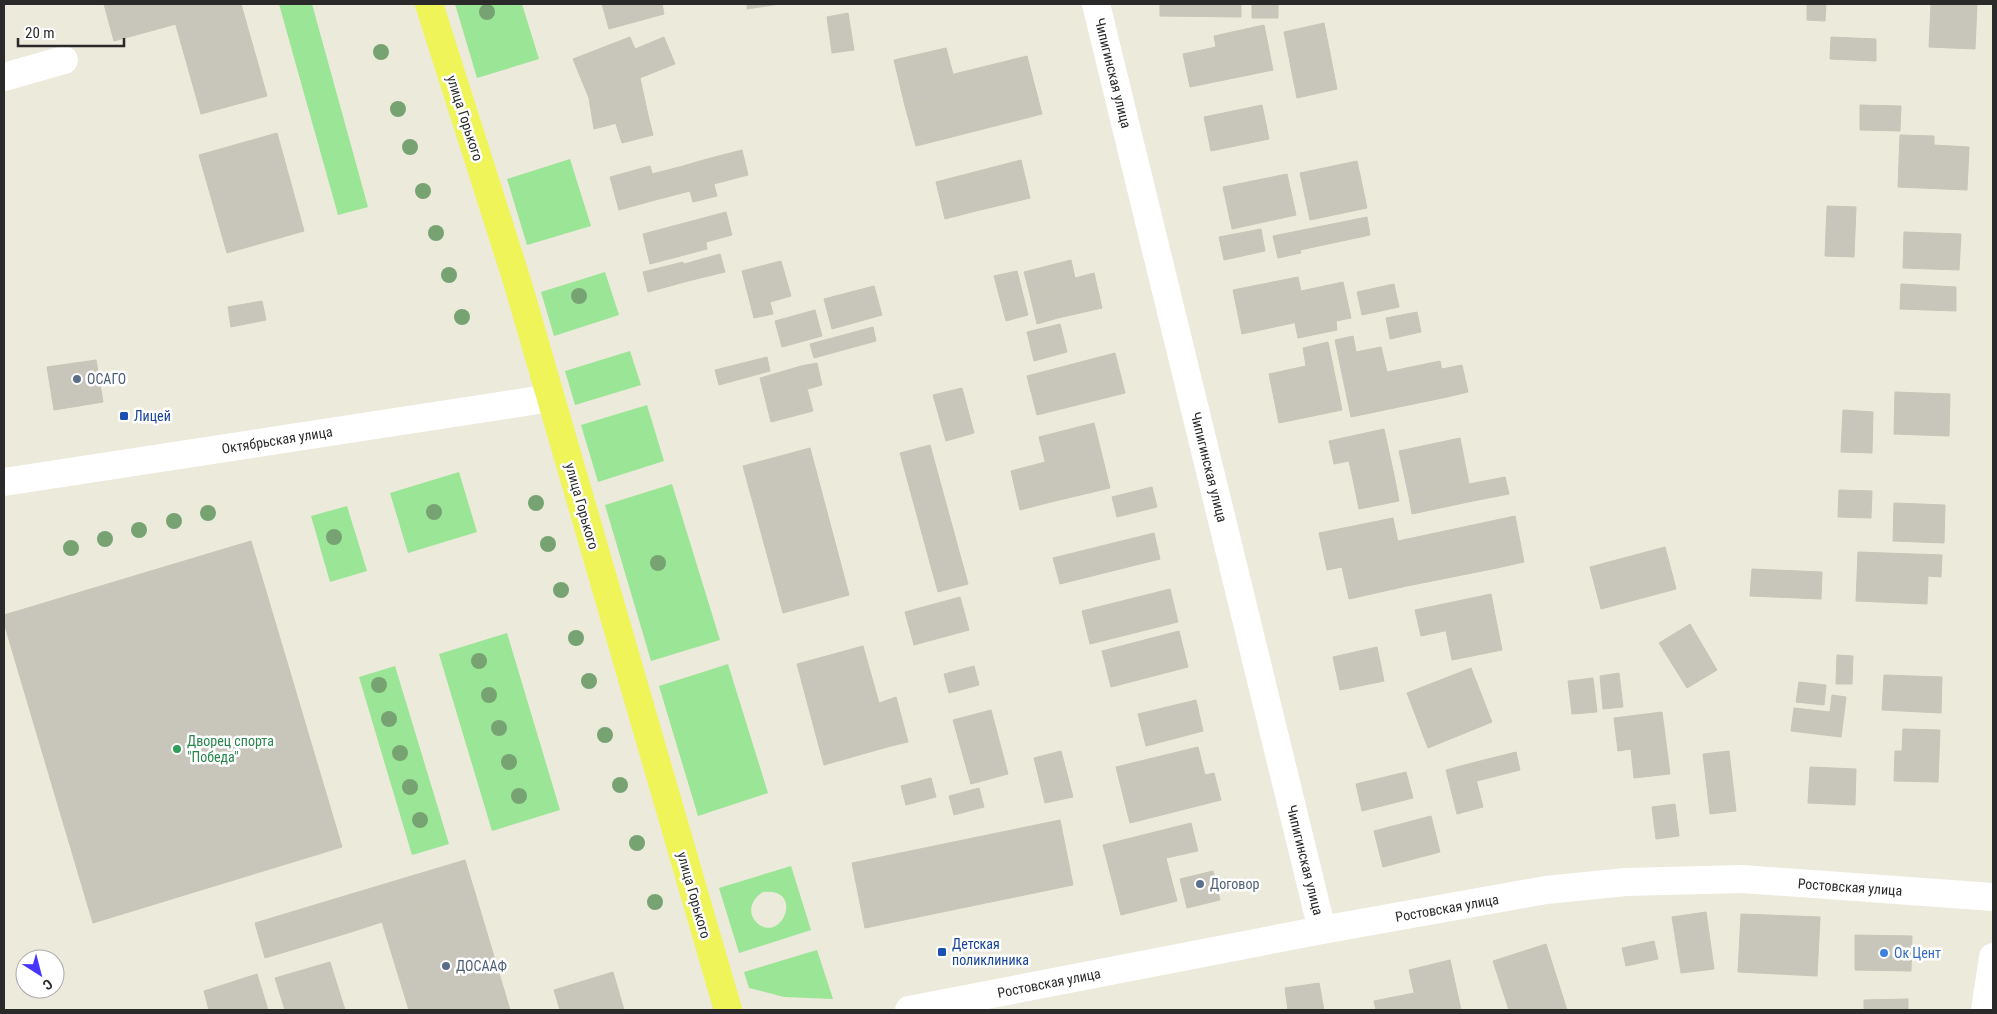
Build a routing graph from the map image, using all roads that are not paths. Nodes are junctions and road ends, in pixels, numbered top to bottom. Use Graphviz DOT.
graph roads {
  1 [pos="429,4"];
  2 [pos="1096,4"];
  3 [pos="64,60"];
  4 [pos="4,77"];
  5 [pos="551,398"];
  6 [pos="4,482"];
  7 [pos="1993,897"];
  8 [pos="1322,930"];
  9 [pos="1993,957"];
  10 [pos="728,1010"];
  11 [pos="909,1010"];
  12 [pos="1985,1010"];
  1 -- 5 [label="main road, улица Горького"];
  2 -- 8 [label="street, Чипигинская улица"];
  3 -- 4 [label="street"];
  5 -- 6 [label="street, Октябрьская улица"];
  5 -- 10 [label="main road, улица Горького"];
  7 -- 8 [label="street, Ростовская улица"];
  8 -- 11 [label="street, Ростовская улица"];
  9 -- 12 [label="street"];
}
